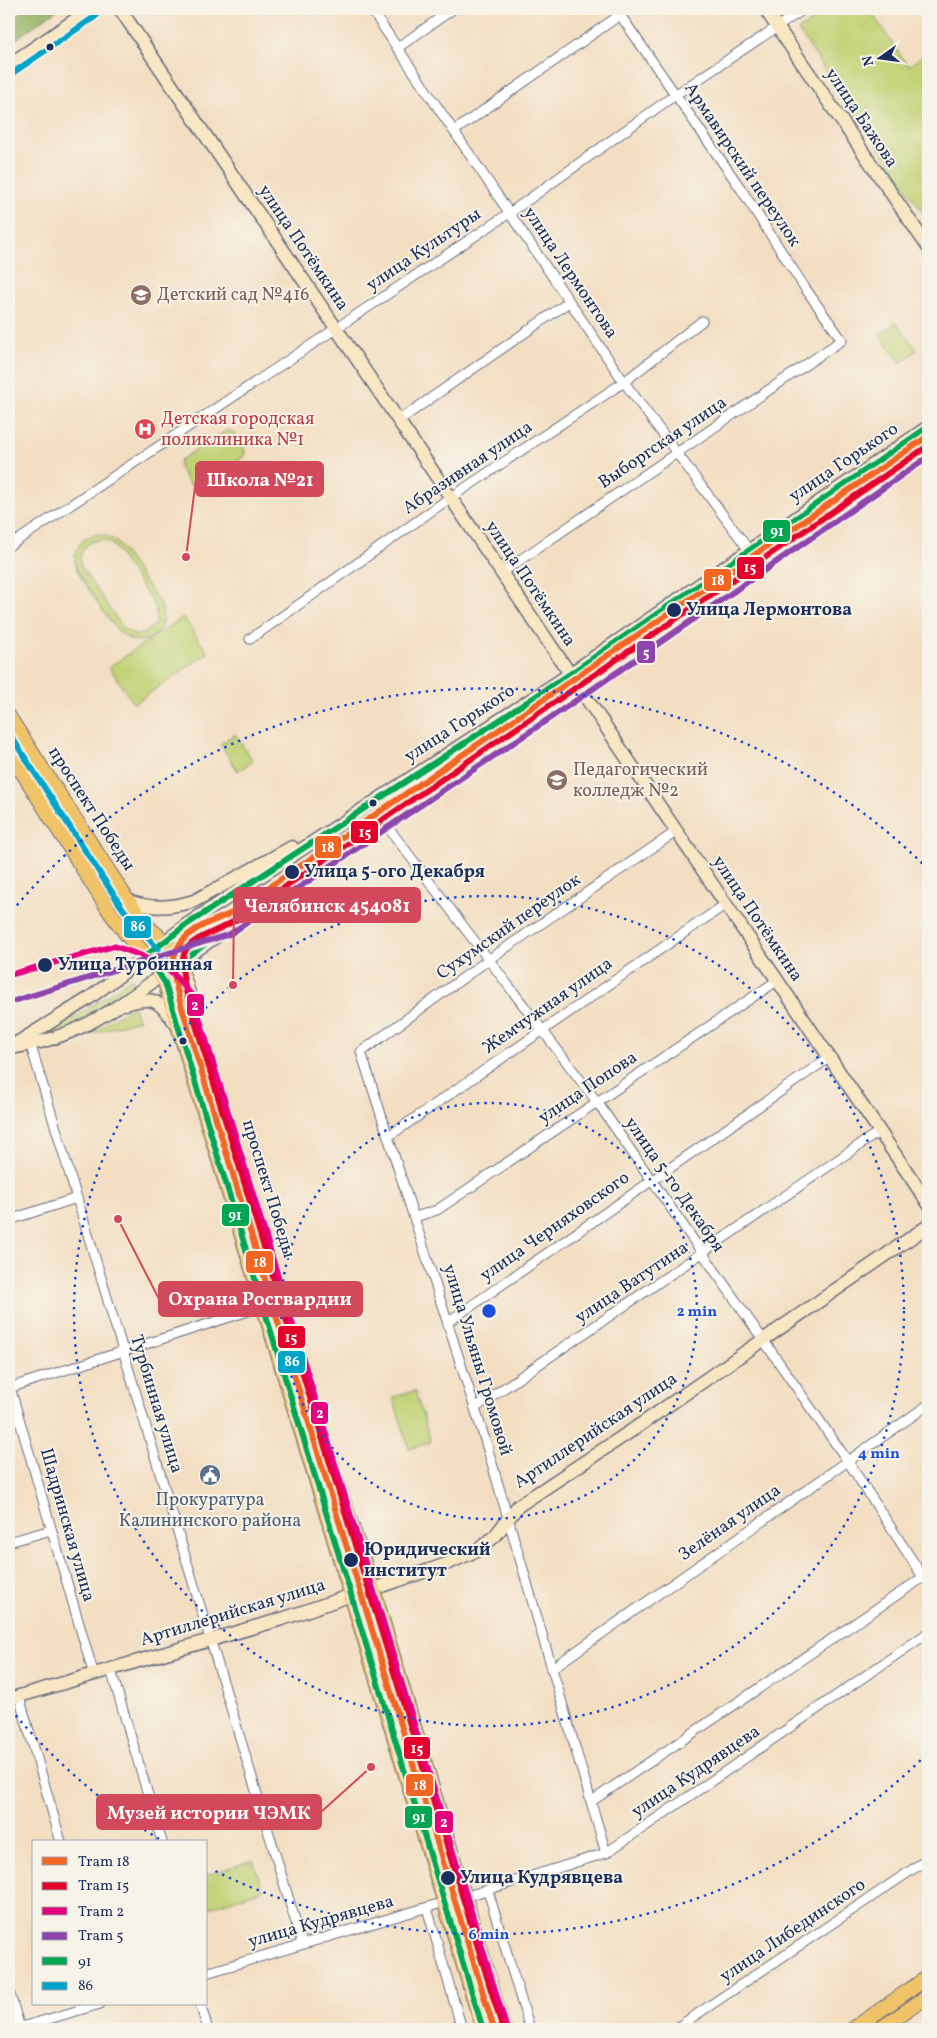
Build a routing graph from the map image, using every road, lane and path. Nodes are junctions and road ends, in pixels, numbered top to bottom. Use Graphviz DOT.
graph roads {
  1 [pos="91,9"];
  2 [pos="120,9"];
  3 [pos="371,9"];
  4 [pos="453,9"];
  5 [pos="764,9"];
  6 [pos="804,9"];
  7 [pos="618,12"];
  8 [pos="777,27"];
  9 [pos="397,48"];
  10 [pos="9,65"];
  11 [pos="675,95"];
  12 [pos="454,131"];
  13 [pos="511,212"];
  14 [pos="928,246"];
  15 [pos="568,302"];
  16 [pos="702,321"];
  17 [pos="336,328"];
  18 [pos="842,340"];
  19 [pos="624,382"];
  20 [pos="398,421"];
  21 [pos="928,427"];
  22 [pos="928,450"];
  23 [pos="677,452"];
  24 [pos="452,499"];
  25 [pos="9,546"];
  26 [pos="749,550"];
  27 [pos="501,573"];
  28 [pos="250,639"];
  29 [pos="570,674"];
  30 [pos="581,689"];
  31 [pos="9,717"];
  32 [pos="9,751"];
  33 [pos="440,760"];
  34 [pos="13,771"];
  35 [pos="450,778"];
  36 [pos="384,822"];
  37 [pos="677,832"];
  38 [pos="327,833"];
  39 [pos="128,901"];
  40 [pos="726,904"];
  41 [pos="164,942"];
  42 [pos="147,955"];
  43 [pos="488,960"];
  44 [pos="179,962"];
  45 [pos="162,975"];
  46 [pos="778,980"];
  47 [pos="114,1008"];
  48 [pos="179,1028"];
  49 [pos="542,1029"];
  50 [pos="31,1046"];
  51 [pos="9,1048"];
  52 [pos="361,1052"];
  53 [pos="830,1057"];
  54 [pos="597,1102"];
  55 [pos="880,1131"];
  56 [pos="389,1136"];
  57 [pos="652,1179"];
  58 [pos="77,1198"];
  59 [pos="928,1202"];
  60 [pos="415,1217"];
  61 [pos="9,1220"];
  62 [pos="928,1226"];
  63 [pos="702,1254"];
  64 [pos="264,1306"];
  65 [pos="448,1322"];
  66 [pos="764,1340"];
  67 [pos="123,1350"];
  68 [pos="9,1386"];
  69 [pos="928,1405"];
  70 [pos="475,1408"];
  71 [pos="847,1460"];
  72 [pos="508,1521"];
  73 [pos="51,1530"];
  74 [pos="9,1542"];
  75 [pos="926,1576"];
  76 [pos="373,1589"];
  77 [pos="352,1595"];
  78 [pos="928,1633"];
  79 [pos="211,1640"];
  80 [pos="551,1669"];
  81 [pos="111,1670"];
  82 [pos="94,1675"];
  83 [pos="14,1698"];
  84 [pos="592,1801"];
  85 [pos="60,1840"];
  86 [pos="161,1840"];
  87 [pos="606,1853"];
  88 [pos="928,1859"];
  89 [pos="488,1891"];
  90 [pos="464,1897"];
  91 [pos="445,1902"];
  92 [pos="427,1908"];
  93 [pos="302,1943"];
  94 [pos="208,1972"];
  95 [pos="928,1977"];
  96 [pos="9,1992"];
  97 [pos="928,1996"];
  98 [pos="93,2006"];
  99 [pos="201,2006"];
  100 [pos="17,2029"];
  101 [pos="208,2029"];
  102 [pos="462,2029"];
  103 [pos="484,2029"];
  104 [pos="504,2029"];
  105 [pos="530,2029"];
  106 [pos="675,2029"];
  107 [pos="853,2029"];
  108 [pos="880,2029"];
  1 -- 10 [label="street"];
  2 -- 17 [label="street, улица Потёмкина"];
  3 -- 9 [label="street, улица Лермонтова"];
  4 -- 9 [label="street"];
  5 -- 8 [label="street, улица Бажова"];
  6 -- 8 [label="street, улица Культуры"];
  7 -- 11 [label="street, Армавирский переулок"];
  7 -- 12 [label="street"];
  8 -- 11 [label="street, улица Культуры"];
  8 -- 14 [label="street, улица Бажова"];
  9 -- 12 [label="street, улица Лермонтова"];
  11 -- 13 [label="street, улица Культуры"];
  11 -- 18 [label="street, Армавирский переулок"];
  12 -- 13 [label="street, улица Лермонтова"];
  13 -- 15 [label="street, улица Лермонтова"];
  13 -- 17 [label="street, улица Культуры"];
  15 -- 19 [label="street, улица Лермонтова"];
  15 -- 20 [label="street"];
  16 -- 19 [label="street, Абразивная улица"];
  17 -- 20 [label="street, улица Потёмкина"];
  17 -- 25 [label="street, улица Культуры"];
  18 -- 23 [label="street, Выборгская улица"];
  19 -- 23 [label="street, улица Лермонтова"];
  19 -- 24 [label="street, Абразивная улица"];
  20 -- 24 [label="street, улица Потёмкина"];
  21 -- 26 [label="street, улица Горького"];
  22 -- 30 [label="street, улица Горького"];
  23 -- 26 [label="street, улица Лермонтова"];
  23 -- 27 [label="street, Выборгская улица"];
  24 -- 27 [label="street, улица Потёмкина"];
  24 -- 28 [label="street, Абразивная улица"];
  26 -- 29 [label="street, улица Горького"];
  27 -- 29 [label="street, улица Потёмкина"];
  29 -- 30 [label="street, улица Потёмкина"];
  29 -- 33 [label="street, улица Горького"];
  30 -- 35 [label="street, улица Горького"];
  30 -- 37 [label="street, улица Потёмкина"];
  31 -- 39 [label="main road, проспект Победы"];
  32 -- 34 [label="main road"];
  33 -- 35 [label="street"];
  33 -- 38 [label="street, улица Горького"];
  34 -- 42 [label="main road"];
  35 -- 36 [label="street, улица Горького"];
  36 -- 43 [label="street, улица 5-го Декабря"];
  36 -- 44 [label="street, улица Горького"];
  37 -- 40 [label="street, улица Потёмкина"];
  37 -- 43 [label="street, Сухумский переулок"];
  38 -- 39 [label="street"];
  38 -- 41 [label="street, улица Горького"];
  39 -- 41 [label="main road, проспект Победы"];
  40 -- 46 [label="street, улица Потёмкина"];
  40 -- 49 [label="street, Жемчужная улица"];
  41 -- 42 [label="main road, улица Горького"];
  41 -- 44 [label="main road, проспект Победы"];
  42 -- 45 [label="main road"];
  42 -- 51 [label="street, улица Горького"];
  43 -- 49 [label="street, улица 5-го Декабря"];
  43 -- 52 [label="street, Сухумский переулок"];
  44 -- 45 [label="main road, улица Горького"];
  44 -- 76 [label="main road, проспект Победы"];
  45 -- 47 [label="street, улица Горького"];
  45 -- 48 [label="main road"];
  46 -- 53 [label="street, улица Потёмкина"];
  46 -- 54 [label="street, улица Попова"];
  47 -- 48 [label="street, улица Горького"];
  47 -- 50 [label="street, улица Горького"];
  48 -- 64 [label="main road"];
  49 -- 54 [label="street, улица 5-го Декабря"];
  49 -- 56 [label="street, Жемчужная улица"];
  50 -- 51 [label="street, улица Горького"];
  50 -- 58 [label="street, Турбинная улица"];
  52 -- 56 [label="street, улица Ульяны Громовой"];
  53 -- 55 [label="street, улица Потёмкина"];
  53 -- 57 [label="street, улица Черняховского"];
  54 -- 57 [label="street, улица 5-го Декабря"];
  54 -- 60 [label="street, улица Попова"];
  55 -- 59 [label="street, улица Потёмкина"];
  55 -- 63 [label="street, улица Ватутина"];
  56 -- 60 [label="street, улица Ульяны Громовой"];
  57 -- 63 [label="street, улица 5-го Декабря"];
  57 -- 65 [label="street, улица Черняховского"];
  58 -- 61 [label="street"];
  58 -- 67 [label="street, Турбинная улица"];
  60 -- 65 [label="street, улица Ульяны Громовой"];
  62 -- 66 [label="street, Артиллерийская улица"];
  63 -- 66 [label="street, улица 5-го Декабря"];
  63 -- 70 [label="street, улица Ватутина"];
  64 -- 67 [label="street"];
  64 -- 77 [label="main road"];
  65 -- 70 [label="street, улица Ульяны Громовой"];
  66 -- 71 [label="street, улица 5-го Декабря"];
  66 -- 72 [label="street, Артиллерийская улица"];
  67 -- 68 [label="street"];
  67 -- 79 [label="street, Турбинная улица"];
  68 -- 73 [label="street, Шадринская улица"];
  69 -- 71 [label="street, Зелёная улица"];
  70 -- 72 [label="street, улица Ульяны Громовой"];
  71 -- 75 [label="street, улица 5-го Декабря"];
  71 -- 80 [label="street, Зелёная улица"];
  72 -- 76 [label="street, Артиллерийская улица"];
  72 -- 80 [label="street, улица Ульяны Громовой"];
  73 -- 74 [label="street"];
  73 -- 82 [label="street, Шадринская улица"];
  75 -- 84 [label="street, улица Кудрявцева"];
  76 -- 77 [label="main road, Артиллерийская улица"];
  76 -- 90 [label="main road, проспект Победы"];
  77 -- 79 [label="street, Артиллерийская улица"];
  77 -- 91 [label="main road"];
  78 -- 87 [label="street, улица Кудрявцева"];
  79 -- 81 [label="street, Артиллерийская улица"];
  79 -- 93 [label="street, Турбинная улица"];
  80 -- 84 [label="street, улица Ульяны Громовой"];
  81 -- 82 [label="street, Артиллерийская улица"];
  81 -- 86 [label="street"];
  82 -- 83 [label="street, Артиллерийская улица"];
  83 -- 85 [label="street"];
  84 -- 87 [label="street, улица Ульяны Громовой"];
  87 -- 89 [label="street, улица Кудрявцева"];
  88 -- 106 [label="street, улица Либединского"];
  89 -- 90 [label="street, улица Кудрявцева"];
  89 -- 105 [label="street"];
  90 -- 104 [label="main road, проспект Победы"];
  91 -- 92 [label="street, улица Кудрявцева"];
  91 -- 103 [label="main road"];
  92 -- 93 [label="street, улица Кудрявцева"];
  92 -- 102 [label="street"];
  93 -- 94 [label="street, улица Кудрявцева"];
  95 -- 107 [label="main road"];
  96 -- 100 [label="street"];
  97 -- 108 [label="main road"];
  98 -- 100 [label="street"];
  99 -- 101 [label="street"];
}
